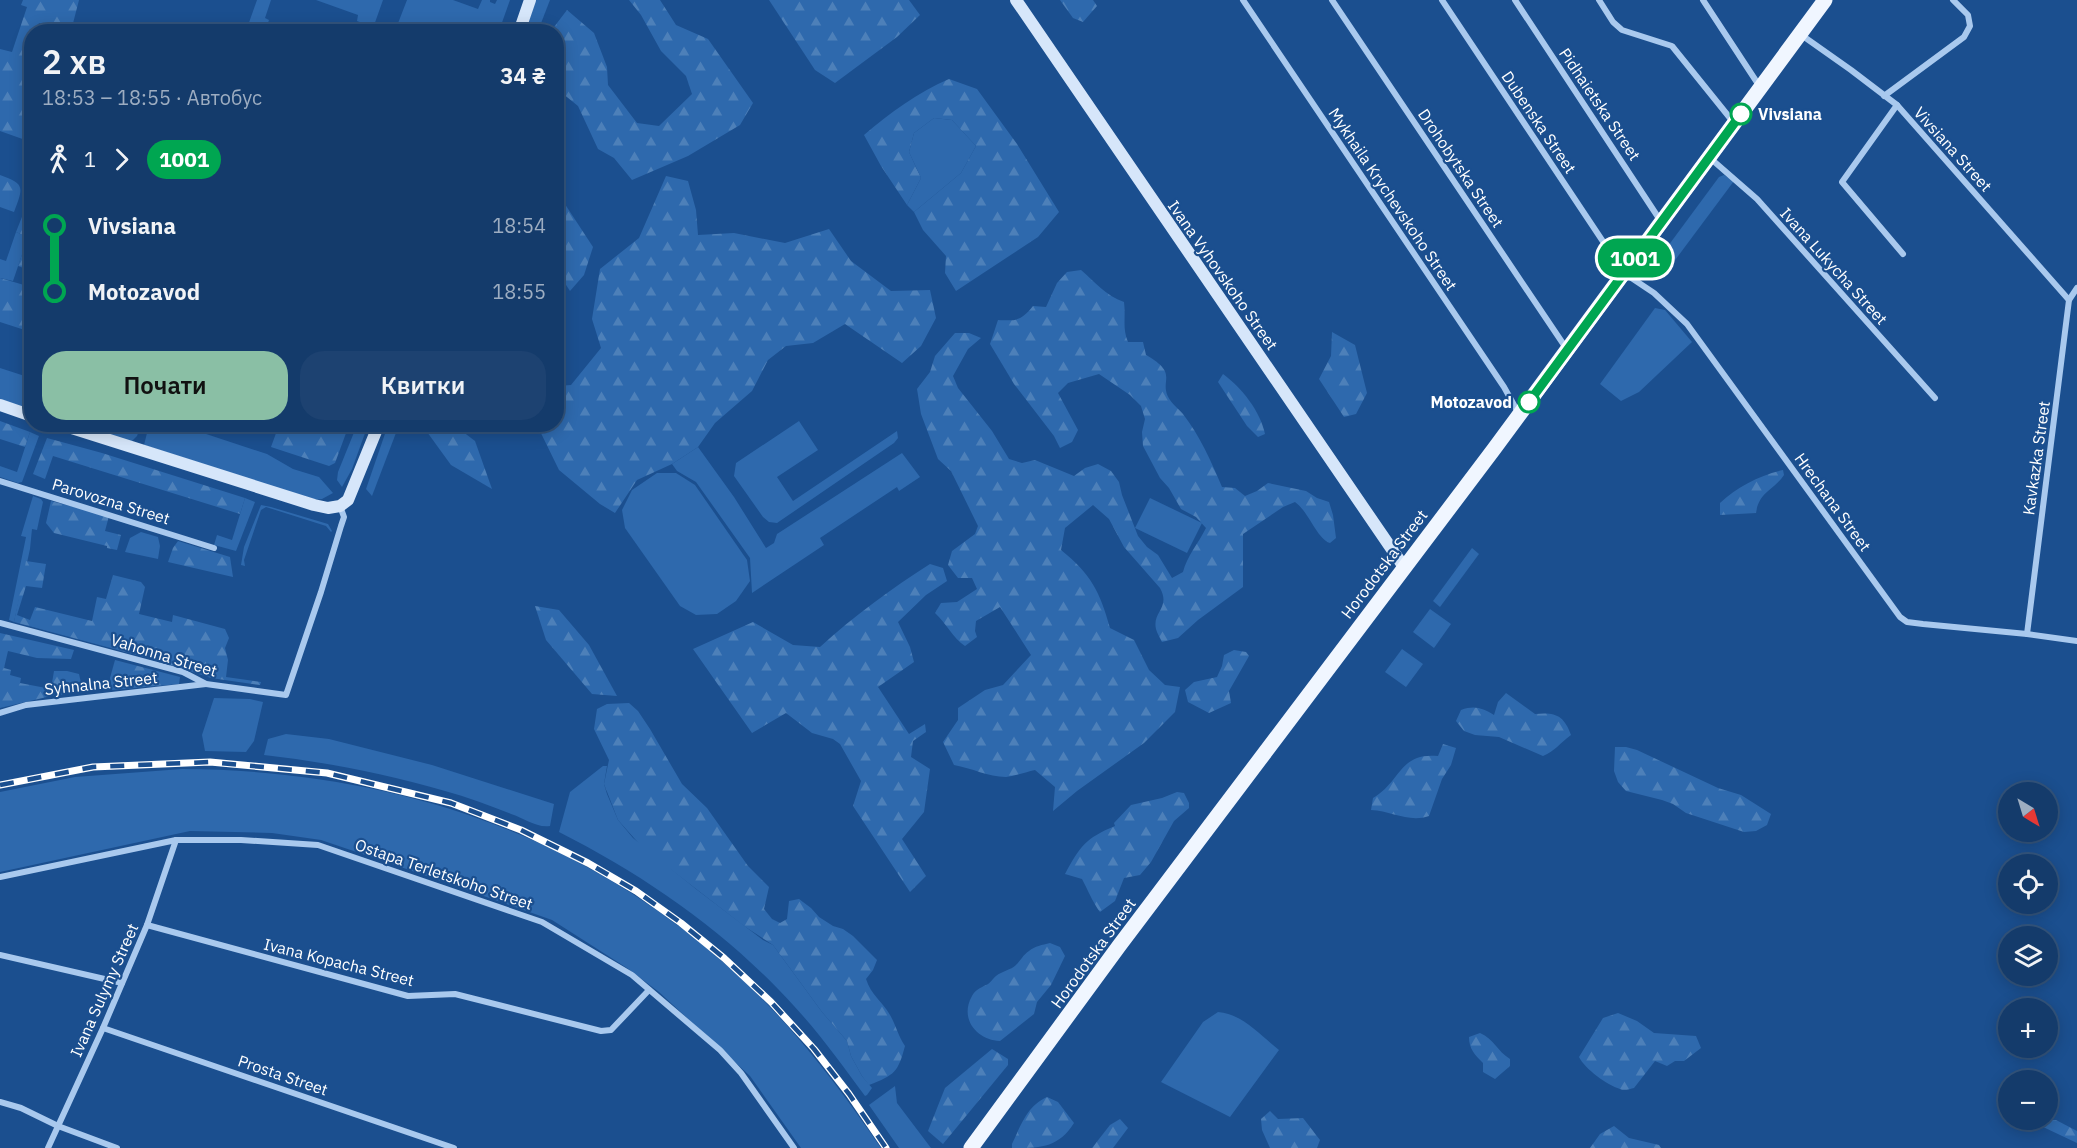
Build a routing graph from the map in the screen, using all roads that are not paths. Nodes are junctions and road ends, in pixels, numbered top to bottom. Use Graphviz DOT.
graph roads {
  1 [pos="530,0"];
  2 [pos="1016,0"];
  3 [pos="1243,0"];
  4 [pos="1332,0"];
  5 [pos="1442,0"];
  6 [pos="1515,0"];
  7 [pos="1599,0"];
  8 [pos="1703,0"];
  9 [pos="1825,0"];
  10 [pos="1953,0"];
  11 [pos="522,24"];
  12 [pos="1800,34"];
  13 [pos="1760,88"];
  14 [pos="1884,96"];
  15 [pos="1897,105"];
  16 [pos="1734,124"];
  17 [pos="1709,158"];
  18 [pos="1662,222"];
  19 [pos="1903,254"];
  20 [pos="1624,273"];
  21 [pos="2077,288"];
  22 [pos="2069,300"];
  23 [pos="1567,350"];
  24 [pos="1935,398"];
  25 [pos="0,405"];
  26 [pos="24,413"];
  27 [pos="1520,414"];
  28 [pos="84,432"];
  29 [pos="376,432"];
  30 [pos="0,482"];
  31 [pos="340,506"];
  32 [pos="214,548"];
  33 [pos="1404,567"];
  34 [pos="0,623"];
  35 [pos="2027,634"];
  36 [pos="2077,641"];
  37 [pos="206,684"];
  38 [pos="0,713"];
  39 [pos="176,840"];
  40 [pos="0,877"];
  41 [pos="147,926"];
  42 [pos="0,956"];
  43 [pos="122,983"];
  44 [pos="649,990"];
  45 [pos="103,1028"];
  46 [pos="0,1102"];
  47 [pos="58,1126"];
  48 [pos="48,1148"];
  49 [pos="117,1148"];
  50 [pos="454,1148"];
  51 [pos="794,1148"];
  52 [pos="971,1148"];
  1 -- 11 [label="main road"];
  2 -- 33 [label="main road, Ivana Vyhovskoho Street"];
  3 -- 27 [label="street, Mykhaila Krychevskoho Street"];
  4 -- 23 [label="street, Drohobytska Street"];
  5 -- 20 [label="street, Dubenska Street"];
  6 -- 18 [label="street, Pidhaietska Street"];
  7 -- 16 [label="street"];
  8 -- 13 [label="street"];
  9 -- 12 [label="main road, Horodotska Street"];
  10 -- 14 [label="street"];
  12 -- 13 [label="main road, Horodotska Street"];
  12 -- 14 [label="street, Vivsiana Street"];
  13 -- 16 [label="main road, Horodotska Street"];
  14 -- 15 [label="street, Vivsiana Street"];
  15 -- 19 [label="street"];
  15 -- 22 [label="street, Vivsiana Street"];
  16 -- 17 [label="main road, Horodotska Street"];
  17 -- 18 [label="main road, Horodotska Street"];
  17 -- 24 [label="street, Ivana Lukycha Street"];
  18 -- 20 [label="main road, Horodotska Street"];
  20 -- 23 [label="main road, Horodotska Street"];
  20 -- 35 [label="street, Hrechana Street"];
  21 -- 22 [label="street, Kavkazka Street"];
  22 -- 35 [label="street, Kavkazka Street"];
  23 -- 27 [label="main road, Horodotska Street"];
  25 -- 26 [label="main road"];
  27 -- 33 [label="main road, Horodotska Street"];
  28 -- 31 [label="main road"];
  29 -- 31 [label="main road"];
  30 -- 32 [label="street, Parovozna Street"];
  31 -- 37 [label="street, Vahonna Street"];
  33 -- 52 [label="main road, Horodotska Street"];
  34 -- 37 [label="street, Vahonna Street"];
  35 -- 36 [label="street, Hrechana Street"];
  37 -- 38 [label="street, Syhnalna Street"];
  39 -- 40 [label="street, Ostapa Terletskoho Street"];
  39 -- 41 [label="street, Ivana Sulymy Street"];
  39 -- 44 [label="street, Ostapa Terletskoho Street"];
  41 -- 43 [label="street, Ivana Sulymy Street"];
  41 -- 44 [label="street, Ivana Kopacha Street"];
  42 -- 43 [label="street"];
  43 -- 45 [label="street, Ivana Sulymy Street"];
  44 -- 51 [label="street, Ostapa Terletskoho Street"];
  45 -- 47 [label="street, Ivana Sulymy Street"];
  45 -- 50 [label="street, Prosta Street"];
  46 -- 47 [label="street"];
  47 -- 48 [label="street, Ivana Sulymy Street"];
  47 -- 49 [label="street"];
}
